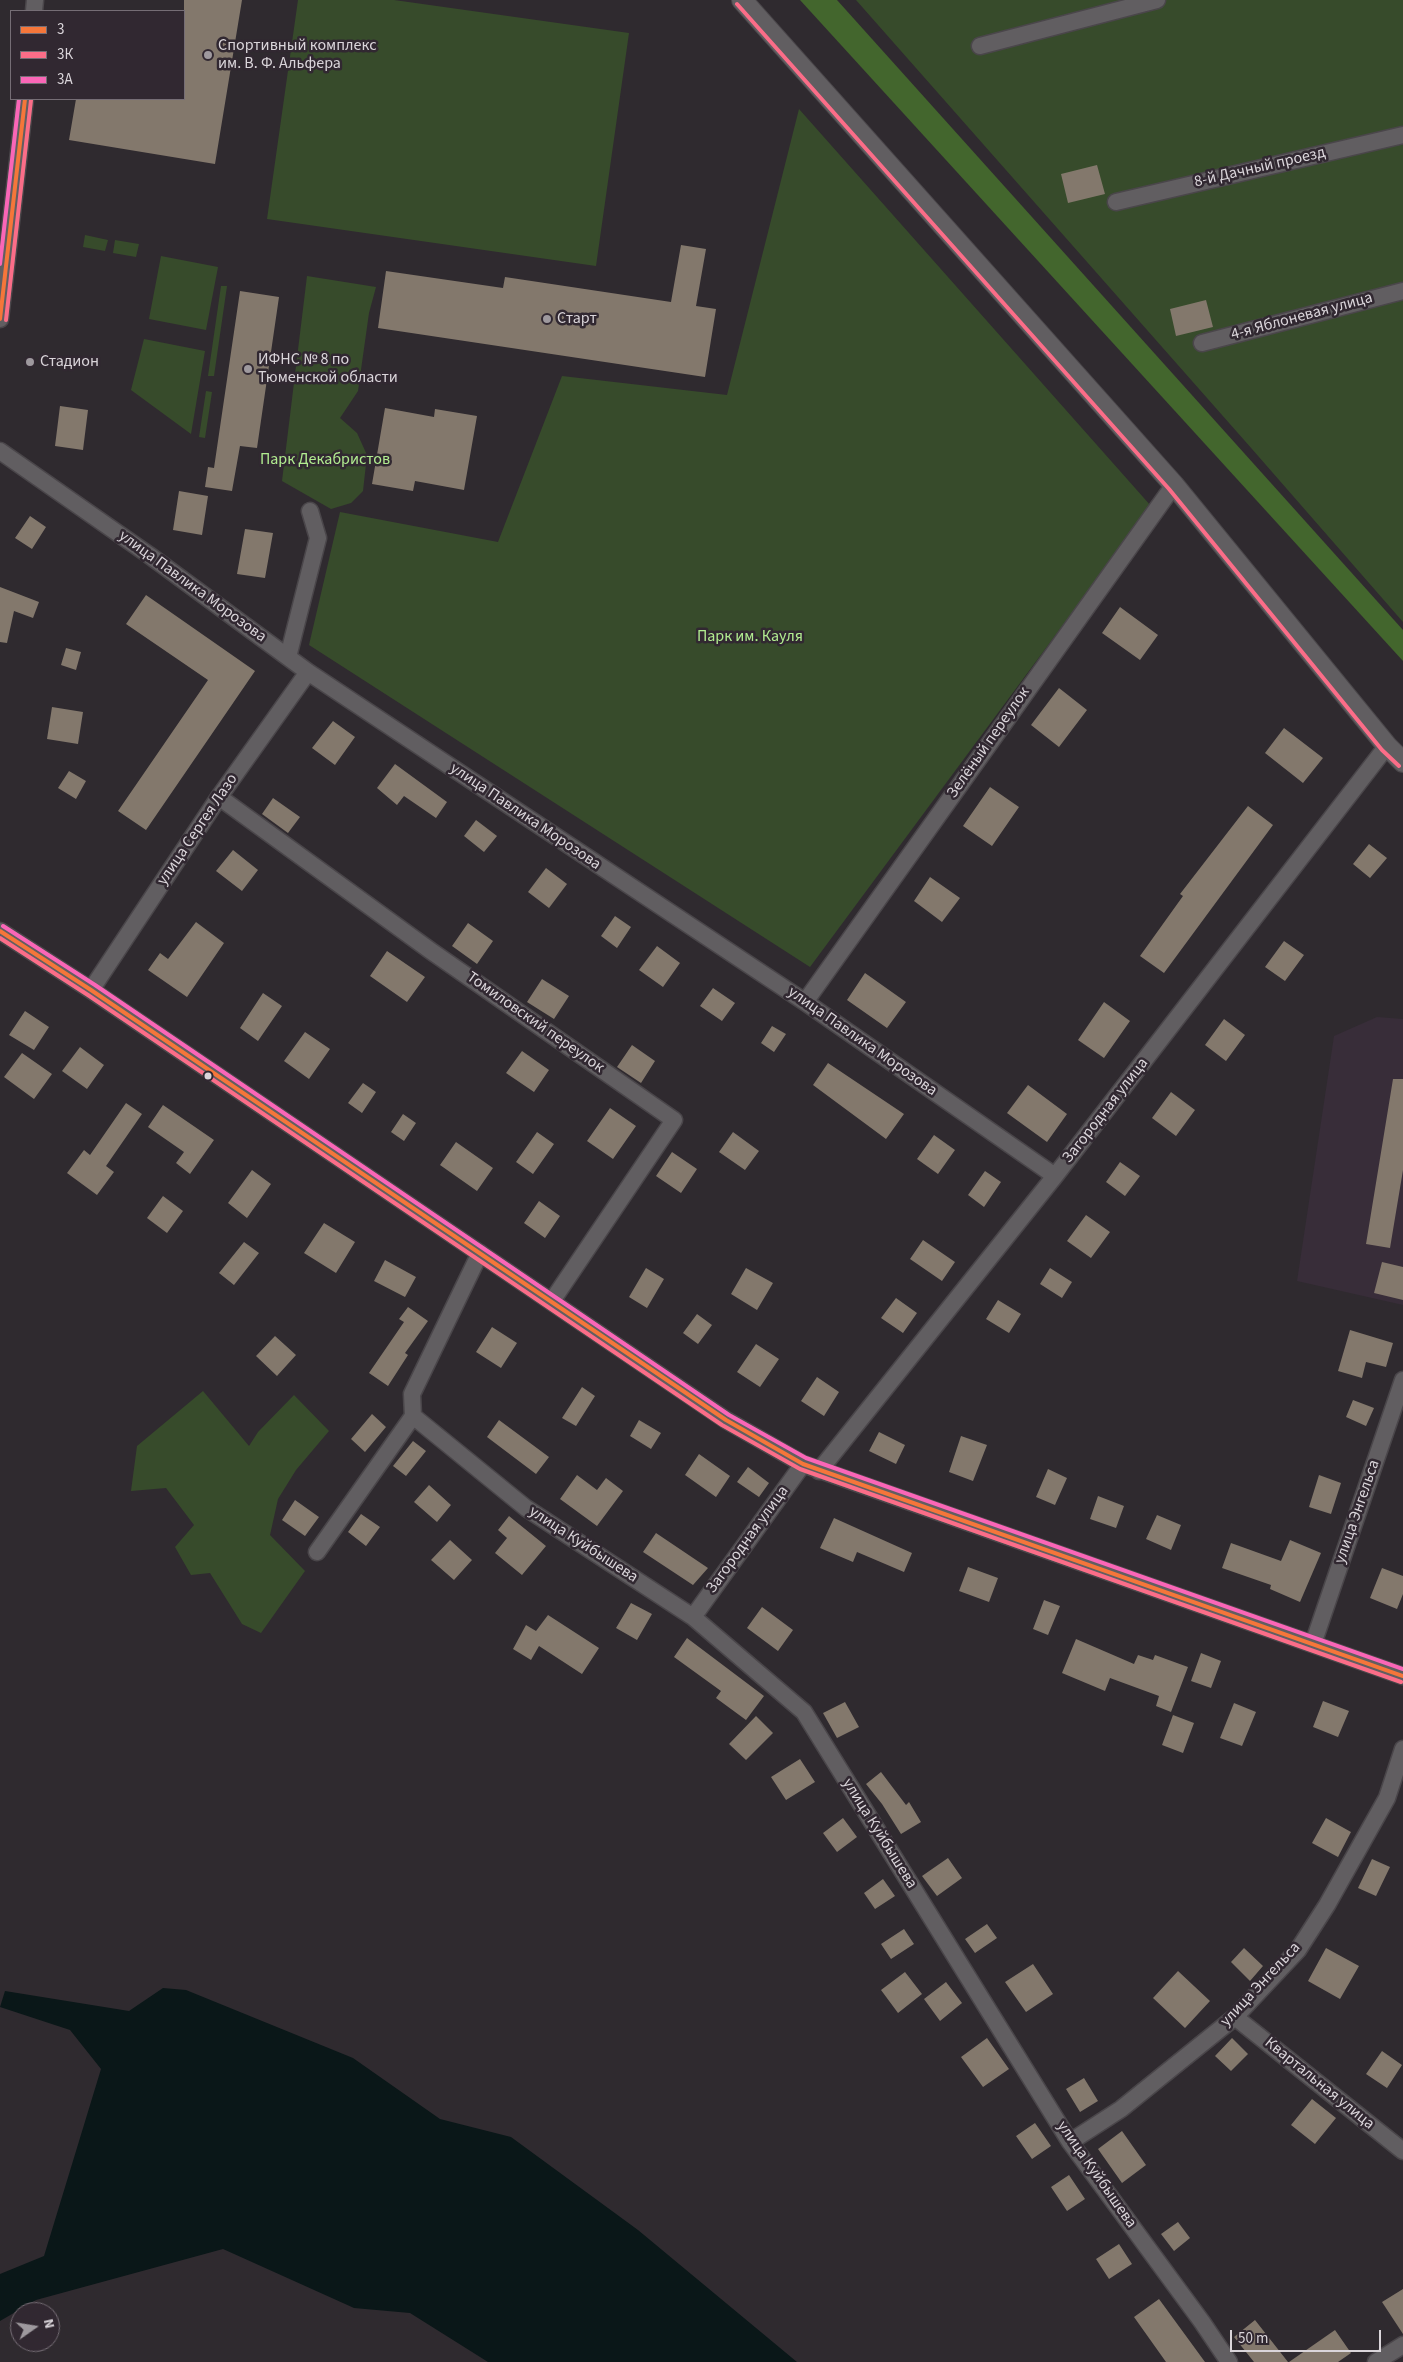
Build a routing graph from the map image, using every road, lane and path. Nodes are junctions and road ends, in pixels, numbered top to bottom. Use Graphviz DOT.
graph roads {
  1 [pos="742,0"];
  2 [pos="1157,0"];
  3 [pos="980,46"];
  4 [pos="25,100"];
  5 [pos="1403,135"];
  6 [pos="1116,202"];
  7 [pos="1403,291"];
  8 [pos="2,293"];
  9 [pos="0,319"];
  10 [pos="1202,343"];
  11 [pos="0,451"];
  12 [pos="1174,485"];
  13 [pos="310,511"];
  14 [pos="288,657"];
  15 [pos="308,672"];
  16 [pos="1387,746"];
  17 [pos="1403,762"];
  18 [pos="219,797"];
  19 [pos="0,932"];
  20 [pos="91,990"];
  21 [pos="805,1002"];
  22 [pos="1055,1176"];
  23 [pos="480,1253"];
  24 [pos="552,1302"];
  25 [pos="1403,1380"];
  26 [pos="413,1416"];
  27 [pos="803,1464"];
  28 [pos="818,1470"];
  29 [pos="317,1552"];
  30 [pos="693,1617"];
  31 [pos="1312,1644"];
  32 [pos="1403,1676"];
  33 [pos="1403,1749"];
  34 [pos="1235,2017"];
  35 [pos="1070,2142"];
  36 [pos="1403,2151"];
  37 [pos="1403,2345"];
  38 [pos="1229,2362"];
  39 [pos="1376,2362"];
  1 -- 12 [label="street"];
  2 -- 3 [label="street"];
  4 -- 8 [label="street"];
  5 -- 6 [label="street, 8-й Дачный проезд"];
  7 -- 10 [label="street, 4-я Яблоневая улица"];
  8 -- 9 [label="street"];
  11 -- 14 [label="street, улица Павлика Морозова"];
  12 -- 16 [label="street"];
  12 -- 21 [label="street, Зелёный переулок"];
  13 -- 14 [label="street"];
  14 -- 15 [label="street, улица Павлика Морозова"];
  15 -- 18 [label="street, улица Сергея Лазо"];
  15 -- 21 [label="street, улица Павлика Морозова"];
  16 -- 17 [label="street"];
  16 -- 22 [label="street, Загородная улица"];
  18 -- 20 [label="street, улица Сергея Лазо"];
  18 -- 24 [label="street, Томиловский переулок"];
  19 -- 20 [label="street"];
  20 -- 23 [label="street"];
  21 -- 22 [label="street, улица Павлика Морозова"];
  22 -- 28 [label="street, Загородная улица"];
  23 -- 24 [label="street"];
  23 -- 26 [label="street"];
  24 -- 27 [label="street"];
  25 -- 31 [label="street, улица Энгельса"];
  26 -- 29 [label="street"];
  26 -- 30 [label="street, улица Куйбышева"];
  27 -- 28 [label="street"];
  27 -- 30 [label="street, Загородная улица"];
  28 -- 31 [label="street"];
  30 -- 35 [label="street, улица Куйбышева"];
  31 -- 32 [label="street"];
  33 -- 34 [label="street, улица Энгельса"];
  34 -- 35 [label="street, улица Энгельса"];
  34 -- 36 [label="street, Квартальная улица"];
  35 -- 38 [label="street, улица Куйбышева"];
  37 -- 39 [label="street"];
}
